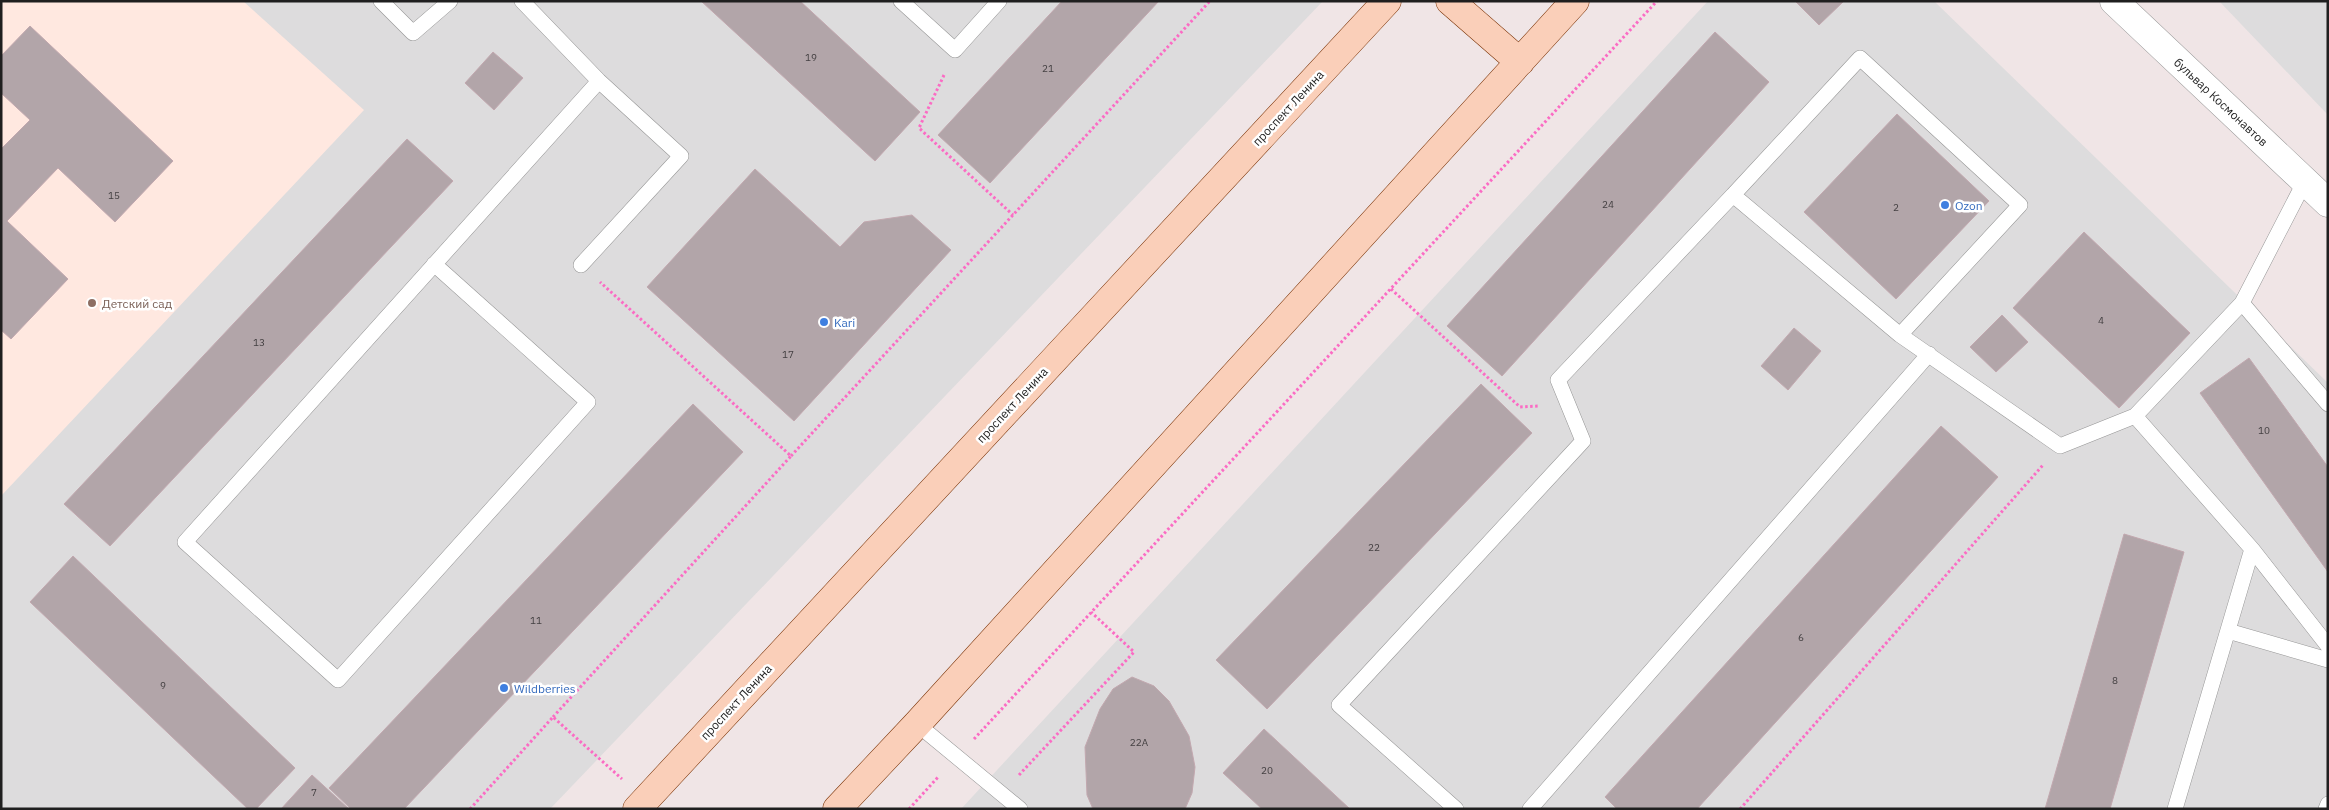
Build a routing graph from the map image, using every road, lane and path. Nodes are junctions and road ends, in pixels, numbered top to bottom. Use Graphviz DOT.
graph roads {
  1 [pos="381,1"];
  2 [pos="450,1"];
  3 [pos="522,1"];
  4 [pos="901,1"];
  5 [pos="999,1"];
  6 [pos="1210,1"];
  7 [pos="1387,1"];
  8 [pos="1450,1"];
  9 [pos="1575,1"];
  10 [pos="1657,1"];
  11 [pos="2114,1"];
  12 [pos="955,50"];
  13 [pos="1520,62"];
  14 [pos="599,81"];
  15 [pos="2305,181"];
  16 [pos="1733,195"];
  17 [pos="2328,203"];
  18 [pos="1014,215"];
  19 [pos="434,264"];
  20 [pos="581,265"];
  21 [pos="1391,289"];
  22 [pos="2242,303"];
  23 [pos="1900,335"];
  24 [pos="1929,354"];
  25 [pos="2328,404"];
  26 [pos="1568,405"];
  27 [pos="2135,416"];
  28 [pos="2060,446"];
  29 [pos="792,456"];
  30 [pos="2252,549"];
  31 [pos="1091,612"];
  32 [pos="2228,631"];
  33 [pos="2328,646"];
  34 [pos="2328,660"];
  35 [pos="553,717"];
  36 [pos="918,724"];
  37 [pos="957,757"];
  38 [pos="615,773"];
  39 [pos="1002,794"];
  40 [pos="2328,804"];
  41 [pos="470,809"];
  42 [pos="637,809"];
  43 [pos="837,809"];
  44 [pos="909,809"];
  45 [pos="1020,809"];
  46 [pos="1456,809"];
  47 [pos="1530,809"];
  48 [pos="1740,809"];
  49 [pos="2175,809"];
  50 [pos="2326,809"];
  1 -- 2 [label="lane"];
  3 -- 14 [label="lane"];
  4 -- 12 [label="lane"];
  5 -- 12 [label="lane"];
  6 -- 18 [label="path"];
  7 -- 42 [label="main road, проспект Ленина"];
  8 -- 13 [label="main road"];
  9 -- 13 [label="main road"];
  10 -- 21 [label="path"];
  11 -- 15 [label="street, бульвар Космонавтов"];
  12 -- 18 [label="path"];
  13 -- 36 [label="main road"];
  14 -- 19 [label="lane"];
  14 -- 20 [label="lane"];
  15 -- 17 [label="street, бульвар Космонавтов"];
  15 -- 22 [label="lane"];
  16 -- 23 [label="lane"];
  16 -- 23 [label="lane"];
  16 -- 26 [label="lane"];
  18 -- 29 [label="path"];
  19 -- 19 [label="lane"];
  20 -- 29 [label="path"];
  21 -- 26 [label="path"];
  21 -- 31 [label="path"];
  22 -- 25 [label="lane"];
  22 -- 27 [label="lane"];
  23 -- 24 [label="lane"];
  24 -- 28 [label="lane"];
  24 -- 47 [label="lane"];
  26 -- 46 [label="lane"];
  27 -- 28 [label="lane"];
  27 -- 30 [label="lane"];
  28 -- 48 [label="path"];
  29 -- 35 [label="path"];
  30 -- 32 [label="lane"];
  30 -- 33 [label="lane"];
  31 -- 37 [label="path"];
  31 -- 39 [label="path"];
  32 -- 34 [label="lane"];
  32 -- 49 [label="lane"];
  35 -- 38 [label="path"];
  35 -- 41 [label="path"];
  36 -- 37 [label="lane"];
  36 -- 43 [label="main road"];
  37 -- 39 [label="lane"];
  37 -- 44 [label="path"];
  39 -- 45 [label="lane"];
  40 -- 50 [label="lane"];
}
